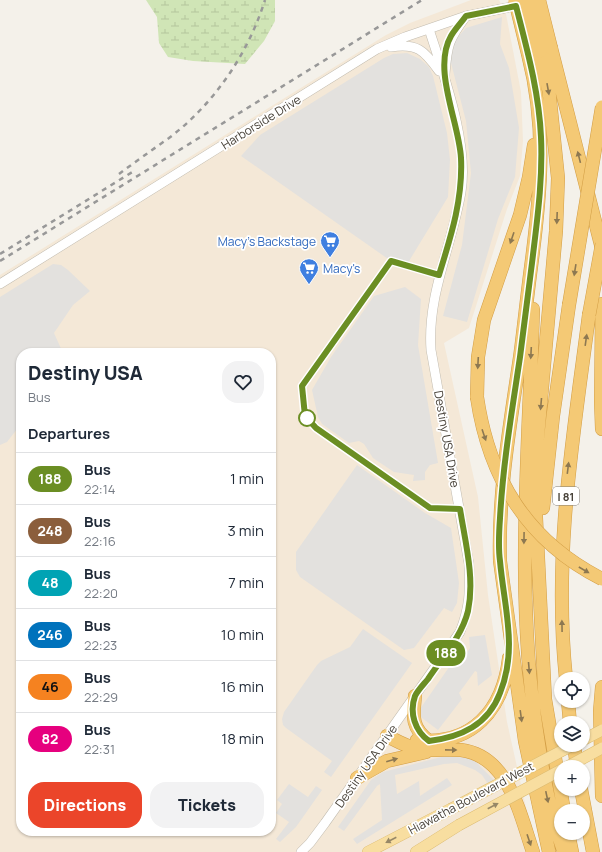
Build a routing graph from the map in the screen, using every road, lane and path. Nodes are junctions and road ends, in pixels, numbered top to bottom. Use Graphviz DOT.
graph roads {
  1 [pos="515,0"];
  2 [pos="527,0"];
  3 [pos="539,0"];
  4 [pos="466,16"];
  5 [pos="429,29"];
  6 [pos="377,49"];
  7 [pos="540,51"];
  8 [pos="444,79"];
  9 [pos="537,104"];
  10 [pos="602,107"];
  11 [pos="536,230"];
  12 [pos="602,244"];
  13 [pos="602,249"];
  14 [pos="0,284"];
  15 [pos="602,304"];
  16 [pos="602,429"];
  17 [pos="602,579"];
  18 [pos="540,616"];
  19 [pos="510,636"];
  20 [pos="565,672"];
  21 [pos="602,687"];
  22 [pos="415,696"];
  23 [pos="602,730"];
  24 [pos="389,733"];
  25 [pos="590,736"];
  26 [pos="432,746"];
  27 [pos="602,748"];
  28 [pos="561,752"];
  29 [pos="579,760"];
  30 [pos="554,774"];
  31 [pos="357,778"];
  32 [pos="583,796"];
  33 [pos="602,796"];
  34 [pos="563,804"];
  35 [pos="569,840"];
  36 [pos="300,852"];
  37 [pos="368,852"];
  38 [pos="416,852"];
  39 [pos="533,852"];
  40 [pos="549,852"];
  41 [pos="564,852"];
  42 [pos="572,852"];
  43 [pos="593,852"];
  1 -- 7 [label="highway, bridge"];
  2 -- 7 [label="highway, bridge"];
  3 -- 4 [label="street, Harborside Drive"];
  3 -- 7 [label="highway, bridge"];
  4 -- 5 [label="street, Harborside Drive"];
  4 -- 8 [label="street"];
  5 -- 6 [label="street, Harborside Drive"];
  5 -- 8 [label="street, Destiny USA Drive"];
  6 -- 8 [label="street"];
  6 -- 14 [label="street, Harborside Drive"];
  7 -- 9 [label="highway"];
  13 -- 7 [label="highway, one-way"];
  7 -- 18 [label="highway, one-way"];
  8 -- 22 [label="street, Destiny USA Drive"];
  9 -- 11 [label="highway"];
  9 -- 17 [label="highway, one-way, bridge"];
  10 -- 18 [label="highway, I 81, one-way, bridge"];
  11 -- 19 [label="highway"];
  11 -- 41 [label="highway, one-way"];
  20 -- 12 [label="highway, I 81, one-way, bridge"];
  15 -- 16 [label="highway"];
  18 -- 34 [label="highway, I 81"];
  19 -- 26 [label="highway"];
  19 -- 40 [label="highway, one-way"];
  21 -- 33 [label="highway"];
  22 -- 24 [label="street, Destiny USA Drive"];
  22 -- 26 [label="highway"];
  23 -- 25 [label="main road, bridge"];
  24 -- 26 [label="highway"];
  24 -- 31 [label="street, Destiny USA Drive"];
  31 -- 26 [label="highway, one-way"];
  26 -- 39 [label="highway, one-way"];
  27 -- 29 [label="main road, bridge"];
  28 -- 37 [label="main road, Hiawatha Boulevard West, one-way, bridge"];
  38 -- 30 [label="main road, Hiawatha Boulevard West, one-way, bridge"];
  31 -- 36 [label="street, Destiny USA Drive"];
  32 -- 43 [label="highway"];
  35 -- 42 [label="highway"];
}
